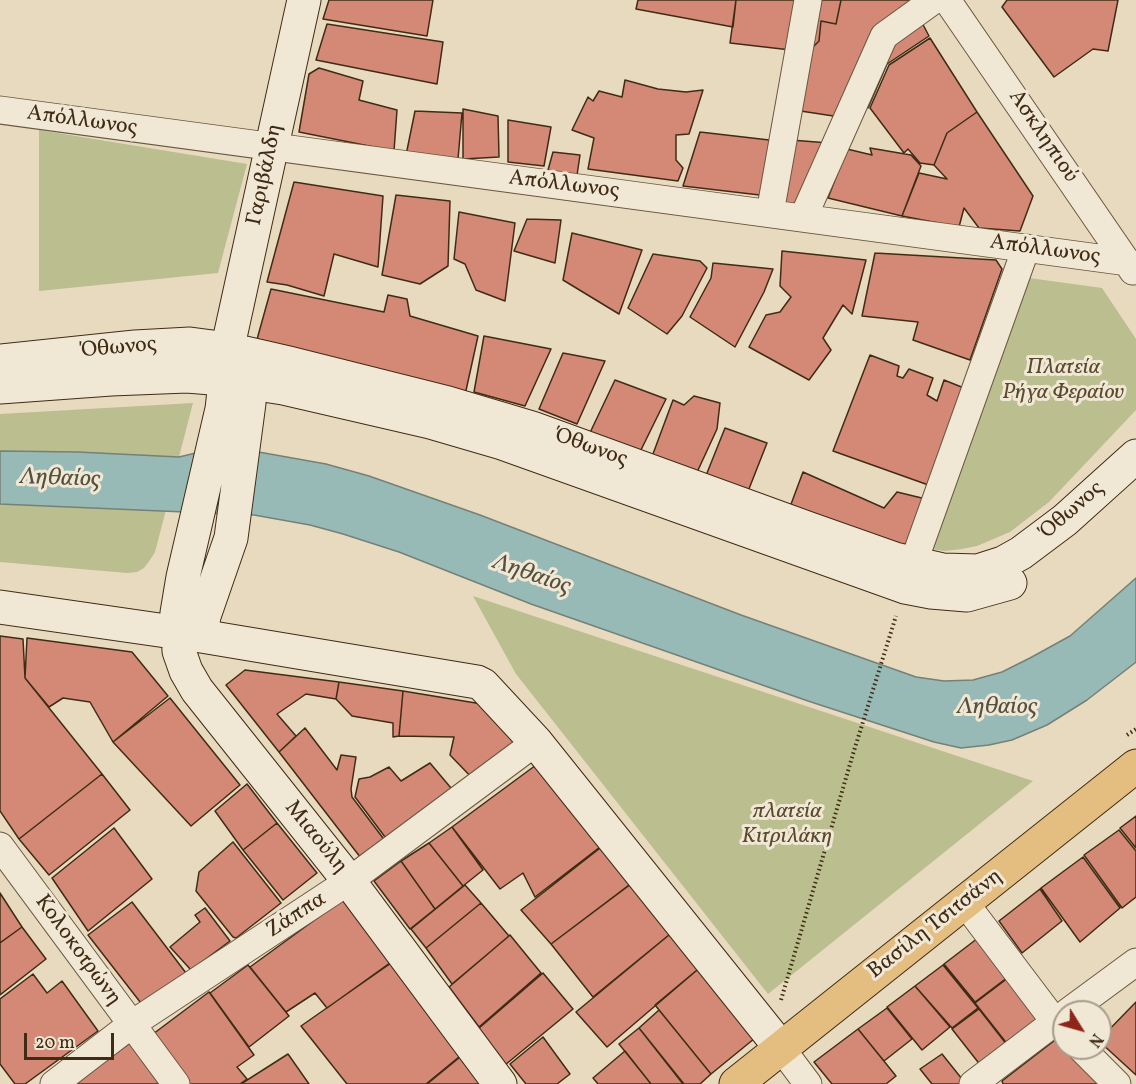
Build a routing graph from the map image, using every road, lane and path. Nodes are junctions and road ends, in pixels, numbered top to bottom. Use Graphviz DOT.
graph roads {
  1 [pos="304,0"];
  2 [pos="808,0"];
  3 [pos="934,0"];
  4 [pos="947,0"];
  5 [pos="0,110"];
  6 [pos="271,148"];
  7 [pos="770,213"];
  8 [pos="803,218"];
  9 [pos="1026,248"];
  10 [pos="1132,269"];
  11 [pos="0,361"];
  12 [pos="0,387"];
  13 [pos="234,387"];
  14 [pos="1136,456"];
  15 [pos="1136,483"];
  16 [pos="913,564"];
  17 [pos="0,607"];
  18 [pos="189,634"];
  19 [pos="887,645"];
  20 [pos="536,742"];
  21 [pos="1136,766"];
  22 [pos="0,846"];
  23 [pos="349,881"];
  24 [pos="965,903"];
  25 [pos="1136,962"];
  26 [pos="785,990"];
  27 [pos="1088,1000"];
  28 [pos="1052,1007"];
  29 [pos="132,1024"];
  30 [pos="1052,1028"];
  31 [pos="781,1048"];
  32 [pos="1093,1060"];
  33 [pos="54,1084"];
  34 [pos="176,1084"];
  35 [pos="500,1084"];
  36 [pos="736,1084"];
  37 [pos="808,1084"];
  38 [pos="973,1084"];
  39 [pos="1117,1084"];
  1 -- 6 [label="street, Γαριβάλδη"];
  2 -- 7 [label="street"];
  3 -- 8 [label="street"];
  4 -- 10 [label="street, Ασκληπιού"];
  5 -- 6 [label="street, Απόλλωνος"];
  6 -- 7 [label="street, Απόλλωνος"];
  6 -- 13 [label="street, Γαριβάλδη"];
  7 -- 8 [label="street, Απόλλωνος"];
  8 -- 9 [label="street, Απόλλωνος"];
  9 -- 10 [label="street, Απόλλωνος"];
  9 -- 16 [label="street"];
  11 -- 13 [label="street, Όθωνος"];
  12 -- 13 [label="street"];
  13 -- 15 [label="street"];
  13 -- 16 [label="street, Όθωνος"];
  13 -- 18 [label="street"];
  13 -- 18 [label="street, Μιαούλη"];
  14 -- 16 [label="street, Όθωνος"];
  17 -- 18 [label="street"];
  18 -- 20 [label="street"];
  18 -- 23 [label="street, Μιαούλη"];
  19 -- 26 [label="path"];
  20 -- 23 [label="street, Ζάππα"];
  20 -- 31 [label="street"];
  21 -- 24 [label="main road, Βασίλη Τσιτσάνη"];
  22 -- 29 [label="street, Κολοκοτρώνη"];
  23 -- 29 [label="street, Ζάππα"];
  23 -- 35 [label="street, Μιαούλη"];
  24 -- 28 [label="street"];
  24 -- 31 [label="main road, Βασίλη Τσιτσάνη"];
  25 -- 27 [label="street"];
  29 -- 33 [label="street, Ζάππα"];
  29 -- 34 [label="street, Κολοκοτρώνη"];
  30 -- 38 [label="street"];
  31 -- 36 [label="main road, Βασίλη Τσιτσάνη"];
  31 -- 37 [label="street"];
  32 -- 39 [label="street"];
}
